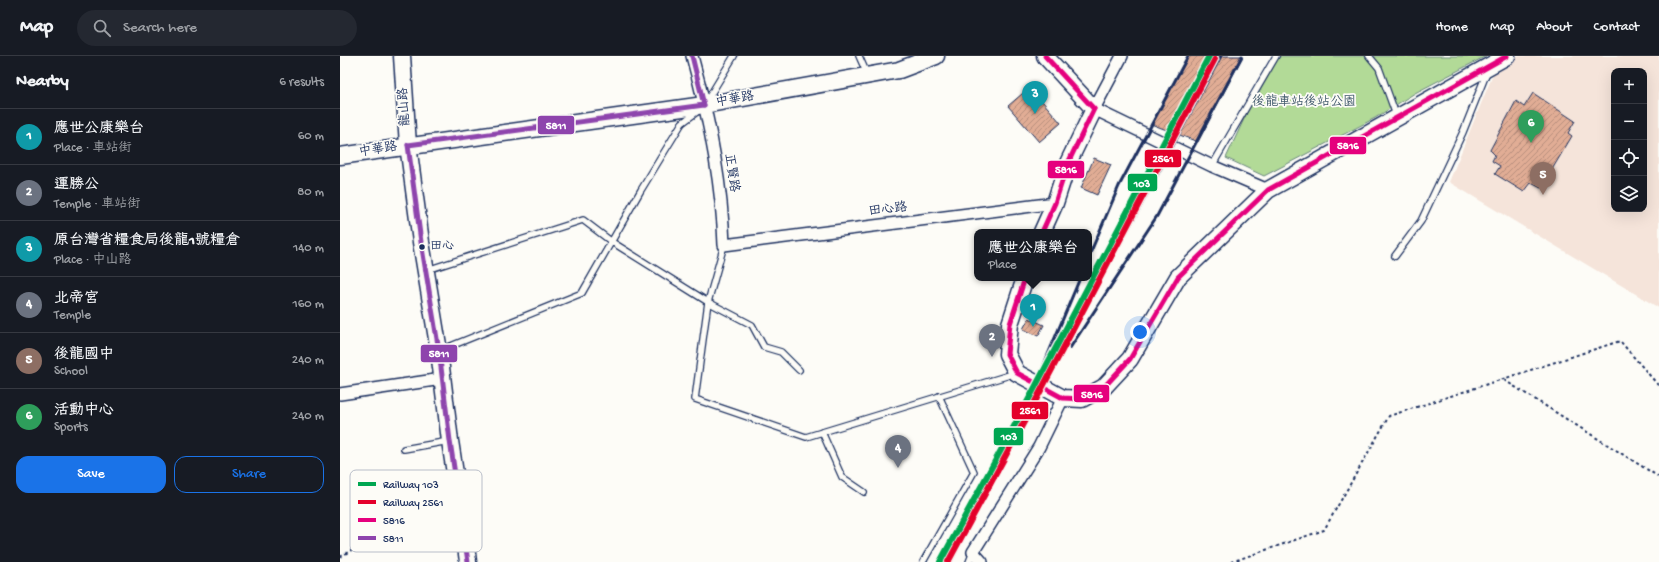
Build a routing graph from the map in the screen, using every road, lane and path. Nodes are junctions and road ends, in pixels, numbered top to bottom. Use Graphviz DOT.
graph roads {
  1 [pos="402,56"];
  2 [pos="692,56"];
  3 [pos="734,56"];
  4 [pos="859,56"];
  5 [pos="936,56"];
  6 [pos="1045,56"];
  7 [pos="1122,56"];
  8 [pos="1276,56"];
  9 [pos="1369,56"];
  10 [pos="1507,56"];
  11 [pos="1490,66"];
  12 [pos="868,77"];
  13 [pos="704,105"];
  14 [pos="1094,109"];
  15 [pos="1397,118"];
  16 [pos="408,145"];
  17 [pos="340,156"];
  18 [pos="1212,166"];
  19 [pos="1268,190"];
  20 [pos="1055,203"];
  21 [pos="1043,229"];
  22 [pos="612,242"];
  23 [pos="724,245"];
  24 [pos="1395,256"];
  25 [pos="426,270"];
  26 [pos="1024,281"];
  27 [pos="708,302"];
  28 [pos="438,351"];
  29 [pos="798,370"];
  30 [pos="1016,373"];
  31 [pos="442,379"];
  32 [pos="1504,380"];
  33 [pos="1659,384"];
  34 [pos="340,394"];
  35 [pos="939,396"];
  36 [pos="1063,398"];
  37 [pos="822,432"];
  38 [pos="450,441"];
  39 [pos="404,449"];
  40 [pos="453,470"];
  41 [pos="1659,477"];
  42 [pos="864,492"];
  43 [pos="350,551"];
  44 [pos="464,552"];
  45 [pos="340,557"];
  46 [pos="971,557"];
  47 [pos="468,562"];
  48 [pos="923,562"];
  49 [pos="982,562"];
  50 [pos="1231,562"];
  1 -- 16 [label="street, 龍山路"];
  2 -- 13 [label="street, 正賢路"];
  3 -- 13 [label="lane"];
  4 -- 12 [label="lane"];
  5 -- 12 [label="street, 中華路"];
  6 -- 14 [label="street"];
  7 -- 14 [label="street"];
  8 -- 18 [label="lane"];
  9 -- 15 [label="lane"];
  10 -- 11 [label="street"];
  11 -- 15 [label="street"];
  11 -- 24 [label="lane"];
  12 -- 13 [label="street, 中華路"];
  13 -- 16 [label="street, 中華路"];
  13 -- 22 [label="lane"];
  13 -- 23 [label="street, 正賢路"];
  14 -- 18 [label="street"];
  14 -- 20 [label="street"];
  15 -- 19 [label="street"];
  16 -- 17 [label="street, 中華路"];
  16 -- 25 [label="street, 龍山路"];
  18 -- 19 [label="street"];
  19 -- 36 [label="street"];
  20 -- 21 [label="street"];
  20 -- 23 [label="street, 田心路"];
  22 -- 25 [label="lane"];
  22 -- 27 [label="lane"];
  22 -- 28 [label="lane"];
  23 -- 27 [label="lane"];
  25 -- 28 [label="street, 龍山路"];
  26 -- 30 [label="street"];
  27 -- 29 [label="lane"];
  27 -- 37 [label="lane"];
  28 -- 31 [label="street, 龍山路"];
  30 -- 35 [label="lane"];
  30 -- 36 [label="street"];
  31 -- 34 [label="street"];
  31 -- 38 [label="street, 龍山路"];
  32 -- 33 [label="path"];
  32 -- 41 [label="path"];
  32 -- 50 [label="path"];
  35 -- 37 [label="lane"];
  35 -- 48 [label="lane"];
  36 -- 46 [label="street"];
  37 -- 42 [label="lane"];
  38 -- 39 [label="lane"];
  38 -- 40 [label="street, 龍山路"];
  43 -- 45 [label="path"];
  44 -- 47 [label="street, 龍山路"];
  46 -- 49 [label="street"];
}
